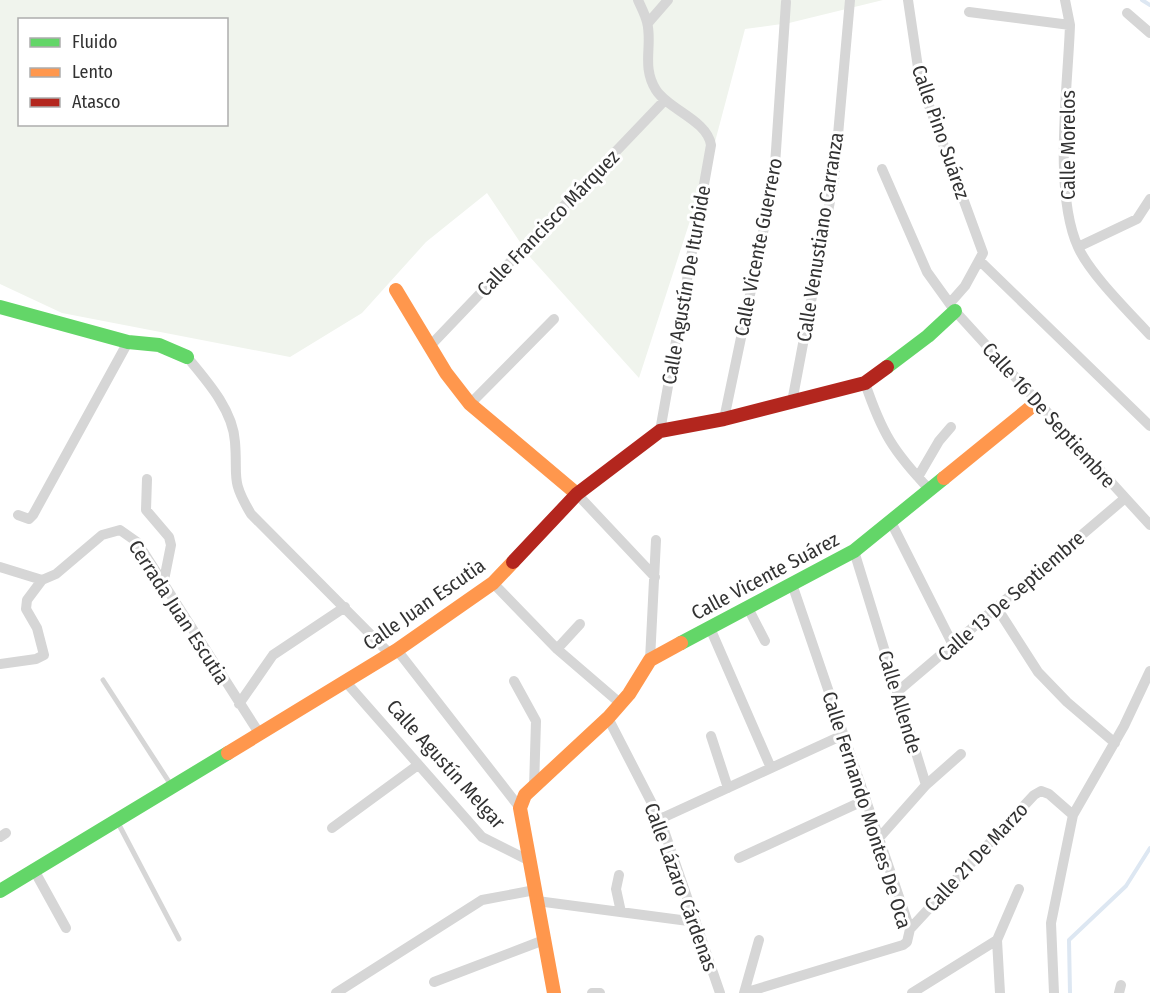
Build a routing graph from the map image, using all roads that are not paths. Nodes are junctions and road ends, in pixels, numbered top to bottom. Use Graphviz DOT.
graph roads {
  1 [pos="638,0"];
  2 [pos="668,0"];
  3 [pos="850,0"];
  4 [pos="908,0"];
  5 [pos="1065,0"];
  6 [pos="786,2"];
  7 [pos="969,12"];
  8 [pos="1126,13"];
  9 [pos="648,23"];
  10 [pos="1070,25"];
  11 [pos="1150,33"];
  12 [pos="665,100"];
  13 [pos="882,169"];
  14 [pos="1150,199"];
  15 [pos="1078,247"];
  16 [pos="980,261"];
  17 [pos="396,290"];
  18 [pos="953,307"];
  19 [pos="0,308"];
  20 [pos="554,319"];
  21 [pos="1150,335"];
  22 [pos="128,342"];
  23 [pos="430,346"];
  24 [pos="187,357"];
  25 [pos="865,383"];
  26 [pos="792,402"];
  27 [pos="1036,403"];
  28 [pos="470,404"];
  29 [pos="724,419"];
  30 [pos="1150,426"];
  31 [pos="951,427"];
  32 [pos="660,431"];
  33 [pos="918,477"];
  34 [pos="147,479"];
  35 [pos="929,489"];
  36 [pos="577,494"];
  37 [pos="1124,499"];
  38 [pos="18,515"];
  39 [pos="890,520"];
  40 [pos="1150,525"];
  41 [pos="656,540"];
  42 [pos="854,551"];
  43 [pos="0,567"];
  44 [pos="655,577"];
  45 [pos="42,580"];
  46 [pos="493,583"];
  47 [pos="792,584"];
  48 [pos="163,585"];
  49 [pos="345,607"];
  50 [pos="748,608"];
  51 [pos="997,608"];
  52 [pos="580,624"];
  53 [pos="710,628"];
  54 [pos="765,641"];
  55 [pos="952,645"];
  56 [pos="557,649"];
  57 [pos="393,651"];
  58 [pos="650,660"];
  59 [pos="0,664"];
  60 [pos="1150,670"];
  61 [pos="103,680"];
  62 [pos="345,681"];
  63 [pos="514,681"];
  64 [pos="897,692"];
  65 [pos="239,704"];
  66 [pos="621,704"];
  67 [pos="608,718"];
  68 [pos="259,733"];
  69 [pos="843,735"];
  70 [pos="711,736"];
  71 [pos="1115,743"];
  72 [pos="961,754"];
  73 [pos="418,765"];
  74 [pos="771,768"];
  75 [pos="926,785"];
  76 [pos="172,787"];
  77 [pos="728,788"];
  78 [pos="526,797"];
  79 [pos="865,800"];
  80 [pos="1073,815"];
  81 [pos="660,819"];
  82 [pos="117,821"];
  83 [pos="332,828"];
  84 [pos="879,838"];
  85 [pos="739,858"];
  86 [pos="528,860"];
  87 [pos="34,870"];
  88 [pos="619,875"];
  89 [pos="1019,889"];
  90 [pos="0,891"];
  91 [pos="536,896"];
  92 [pos="621,912"];
  93 [pos="696,922"];
  94 [pos="66,928"];
  95 [pos="910,928"];
  96 [pos="179,939"];
  97 [pos="544,940"];
  98 [pos="759,940"];
  99 [pos="997,940"];
  100 [pos="434,982"];
  101 [pos="336,993"];
  102 [pos="554,993"];
  103 [pos="592,993"];
  104 [pos="600,993"];
  105 [pos="720,993"];
  106 [pos="744,993"];
  107 [pos="912,993"];
  108 [pos="1000,993"];
  109 [pos="1054,993"];
  1 -- 9 [label="street"];
  2 -- 9 [label="street"];
  3 -- 26 [label="street, Calle Venustiano Carranza"];
  4 -- 16 [label="street, Calle Pino Suárez"];
  5 -- 10 [label="street, Calle Morelos"];
  6 -- 29 [label="street, Calle Vicente Guerrero"];
  7 -- 10 [label="street"];
  8 -- 11 [label="street"];
  9 -- 12 [label="street"];
  10 -- 15 [label="street, Calle Morelos"];
  12 -- 23 [label="street, Calle Francisco Márquez"];
  12 -- 32 [label="street, Calle Agustín De Iturbide"];
  13 -- 18 [label="street, Calle 16 De Septiembre"];
  14 -- 15 [label="street"];
  15 -- 21 [label="street, Calle Morelos"];
  16 -- 18 [label="street"];
  16 -- 30 [label="street"];
  17 -- 23 [label="street"];
  18 -- 25 [label="street, Calle Juan Escutia"];
  18 -- 27 [label="street, Calle 16 De Septiembre"];
  19 -- 22 [label="street"];
  20 -- 28 [label="street"];
  22 -- 24 [label="street"];
  22 -- 38 [label="street"];
  23 -- 28 [label="street"];
  24 -- 49 [label="street, Calle Agustín Melgar"];
  25 -- 26 [label="street, Calle Juan Escutia"];
  25 -- 33 [label="street"];
  26 -- 29 [label="street, Calle Juan Escutia"];
  27 -- 35 [label="street, Calle Vicente Suárez"];
  27 -- 37 [label="street, Calle 16 De Septiembre"];
  28 -- 36 [label="street"];
  29 -- 32 [label="street, Calle Juan Escutia"];
  31 -- 33 [label="street"];
  32 -- 36 [label="street, Calle Juan Escutia"];
  33 -- 35 [label="street"];
  34 -- 48 [label="street"];
  35 -- 39 [label="street, Calle Vicente Suárez"];
  36 -- 44 [label="street"];
  36 -- 46 [label="street, Calle Juan Escutia"];
  37 -- 40 [label="street, Calle 16 De Septiembre"];
  37 -- 51 [label="street, Calle 13 De Septiembre"];
  39 -- 42 [label="street, Calle Vicente Suárez"];
  39 -- 55 [label="street"];
  41 -- 44 [label="street"];
  42 -- 47 [label="street, Calle Vicente Suárez"];
  42 -- 64 [label="street, Calle Allende"];
  43 -- 45 [label="street"];
  44 -- 58 [label="street"];
  45 -- 48 [label="street, Cerrada Juan Escutia"];
  45 -- 59 [label="street, Cerrada Juan Escutia"];
  46 -- 56 [label="street"];
  46 -- 57 [label="street, Calle Juan Escutia"];
  47 -- 50 [label="street, Calle Vicente Suárez"];
  47 -- 69 [label="street, Calle Fernando Montes De Oca"];
  48 -- 65 [label="street, Cerrada Juan Escutia"];
  49 -- 57 [label="street, Calle Agustín Melgar"];
  49 -- 65 [label="street"];
  50 -- 53 [label="street, Calle Vicente Suárez"];
  50 -- 54 [label="street"];
  51 -- 55 [label="street, Calle 13 De Septiembre"];
  51 -- 71 [label="street"];
  52 -- 56 [label="street"];
  53 -- 58 [label="street, Calle Vicente Suárez"];
  53 -- 74 [label="street"];
  55 -- 64 [label="street, Calle 13 De Septiembre"];
  56 -- 66 [label="street"];
  57 -- 62 [label="street, Calle Juan Escutia"];
  57 -- 78 [label="street, Calle Agustín Melgar"];
  58 -- 66 [label="street, Calle Vicente Suárez"];
  60 -- 71 [label="street"];
  61 -- 76 [label="lane"];
  62 -- 68 [label="street, Calle Juan Escutia"];
  62 -- 73 [label="street, Calle Agustín Melgar"];
  63 -- 78 [label="street"];
  64 -- 75 [label="street, Calle Allende"];
  65 -- 68 [label="street, Cerrada Juan Escutia"];
  66 -- 67 [label="street, Calle Vicente Suárez"];
  67 -- 78 [label="street, Calle Vicente Suárez"];
  67 -- 81 [label="street, Calle Lázaro Cárdenas"];
  68 -- 76 [label="street, Calle Juan Escutia"];
  69 -- 74 [label="street"];
  69 -- 79 [label="street, Calle Fernando Montes De Oca"];
  70 -- 77 [label="street"];
  71 -- 80 [label="street"];
  72 -- 75 [label="street"];
  73 -- 83 [label="street"];
  73 -- 86 [label="street, Calle Agustín Melgar"];
  74 -- 77 [label="street"];
  75 -- 84 [label="street"];
  76 -- 82 [label="street, Calle Juan Escutia"];
  77 -- 81 [label="street"];
  78 -- 86 [label="street, Calle Agustín Melgar"];
  79 -- 84 [label="street, Calle Fernando Montes De Oca"];
  79 -- 85 [label="street"];
  80 -- 95 [label="street, Calle 21 De Marzo"];
  80 -- 109 [label="street"];
  81 -- 93 [label="street, Calle Lázaro Cárdenas"];
  82 -- 87 [label="street, Calle Juan Escutia"];
  82 -- 96 [label="lane"];
  84 -- 95 [label="street, Calle Fernando Montes De Oca"];
  86 -- 91 [label="street, Calle Agustín Melgar"];
  87 -- 90 [label="street, Calle Juan Escutia"];
  87 -- 94 [label="street"];
  88 -- 92 [label="street"];
  89 -- 99 [label="street"];
  91 -- 92 [label="street"];
  91 -- 97 [label="street, Calle Agustín Melgar"];
  91 -- 101 [label="street"];
  92 -- 93 [label="street"];
  93 -- 105 [label="street, Calle Lázaro Cárdenas"];
  95 -- 106 [label="street, Calle Fernando Montes De Oca"];
  97 -- 100 [label="street"];
  97 -- 102 [label="street, Calle Agustín Melgar"];
  98 -- 106 [label="street"];
  99 -- 107 [label="street"];
  99 -- 108 [label="street"];
  103 -- 104 [label="street"];
}
